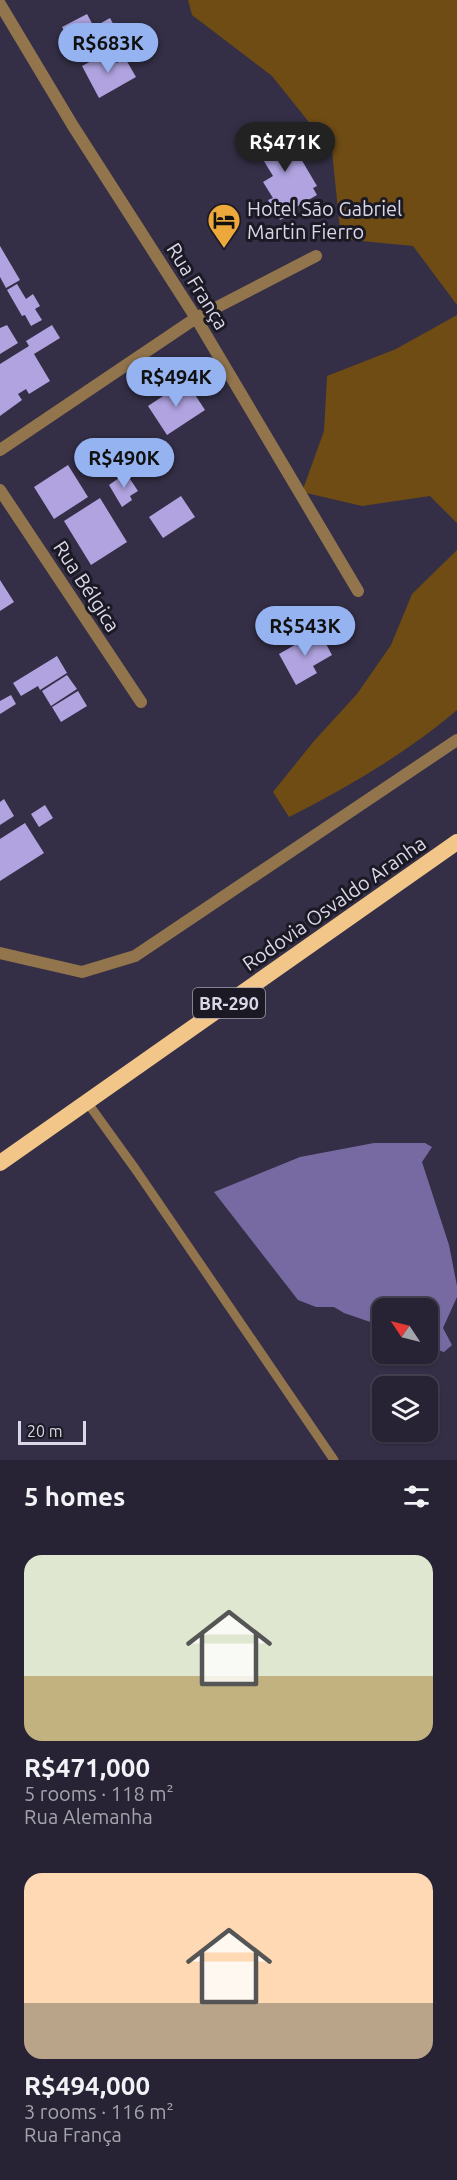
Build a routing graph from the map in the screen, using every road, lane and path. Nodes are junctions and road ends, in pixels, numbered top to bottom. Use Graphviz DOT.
graph roads {
  1 [pos="0,4"];
  2 [pos="316,256"];
  3 [pos="196,318"];
  4 [pos="0,450"];
  5 [pos="0,490"];
  6 [pos="358,591"];
  7 [pos="141,702"];
  8 [pos="457,740"];
  9 [pos="457,842"];
  10 [pos="0,953"];
  11 [pos="87,1102"];
  12 [pos="0,1163"];
  13 [pos="334,1460"];
  1 -- 3 [label="street, Rua França"];
  2 -- 3 [label="street"];
  3 -- 4 [label="street"];
  3 -- 6 [label="street, Rua França"];
  5 -- 7 [label="street, Rua Bélgica"];
  8 -- 10 [label="street"];
  9 -- 11 [label="highway, Rodovia Osvaldo Aranha / BR-290"];
  11 -- 12 [label="highway, Rodovia Osvaldo Aranha / BR-290"];
  11 -- 13 [label="lane"];
}
